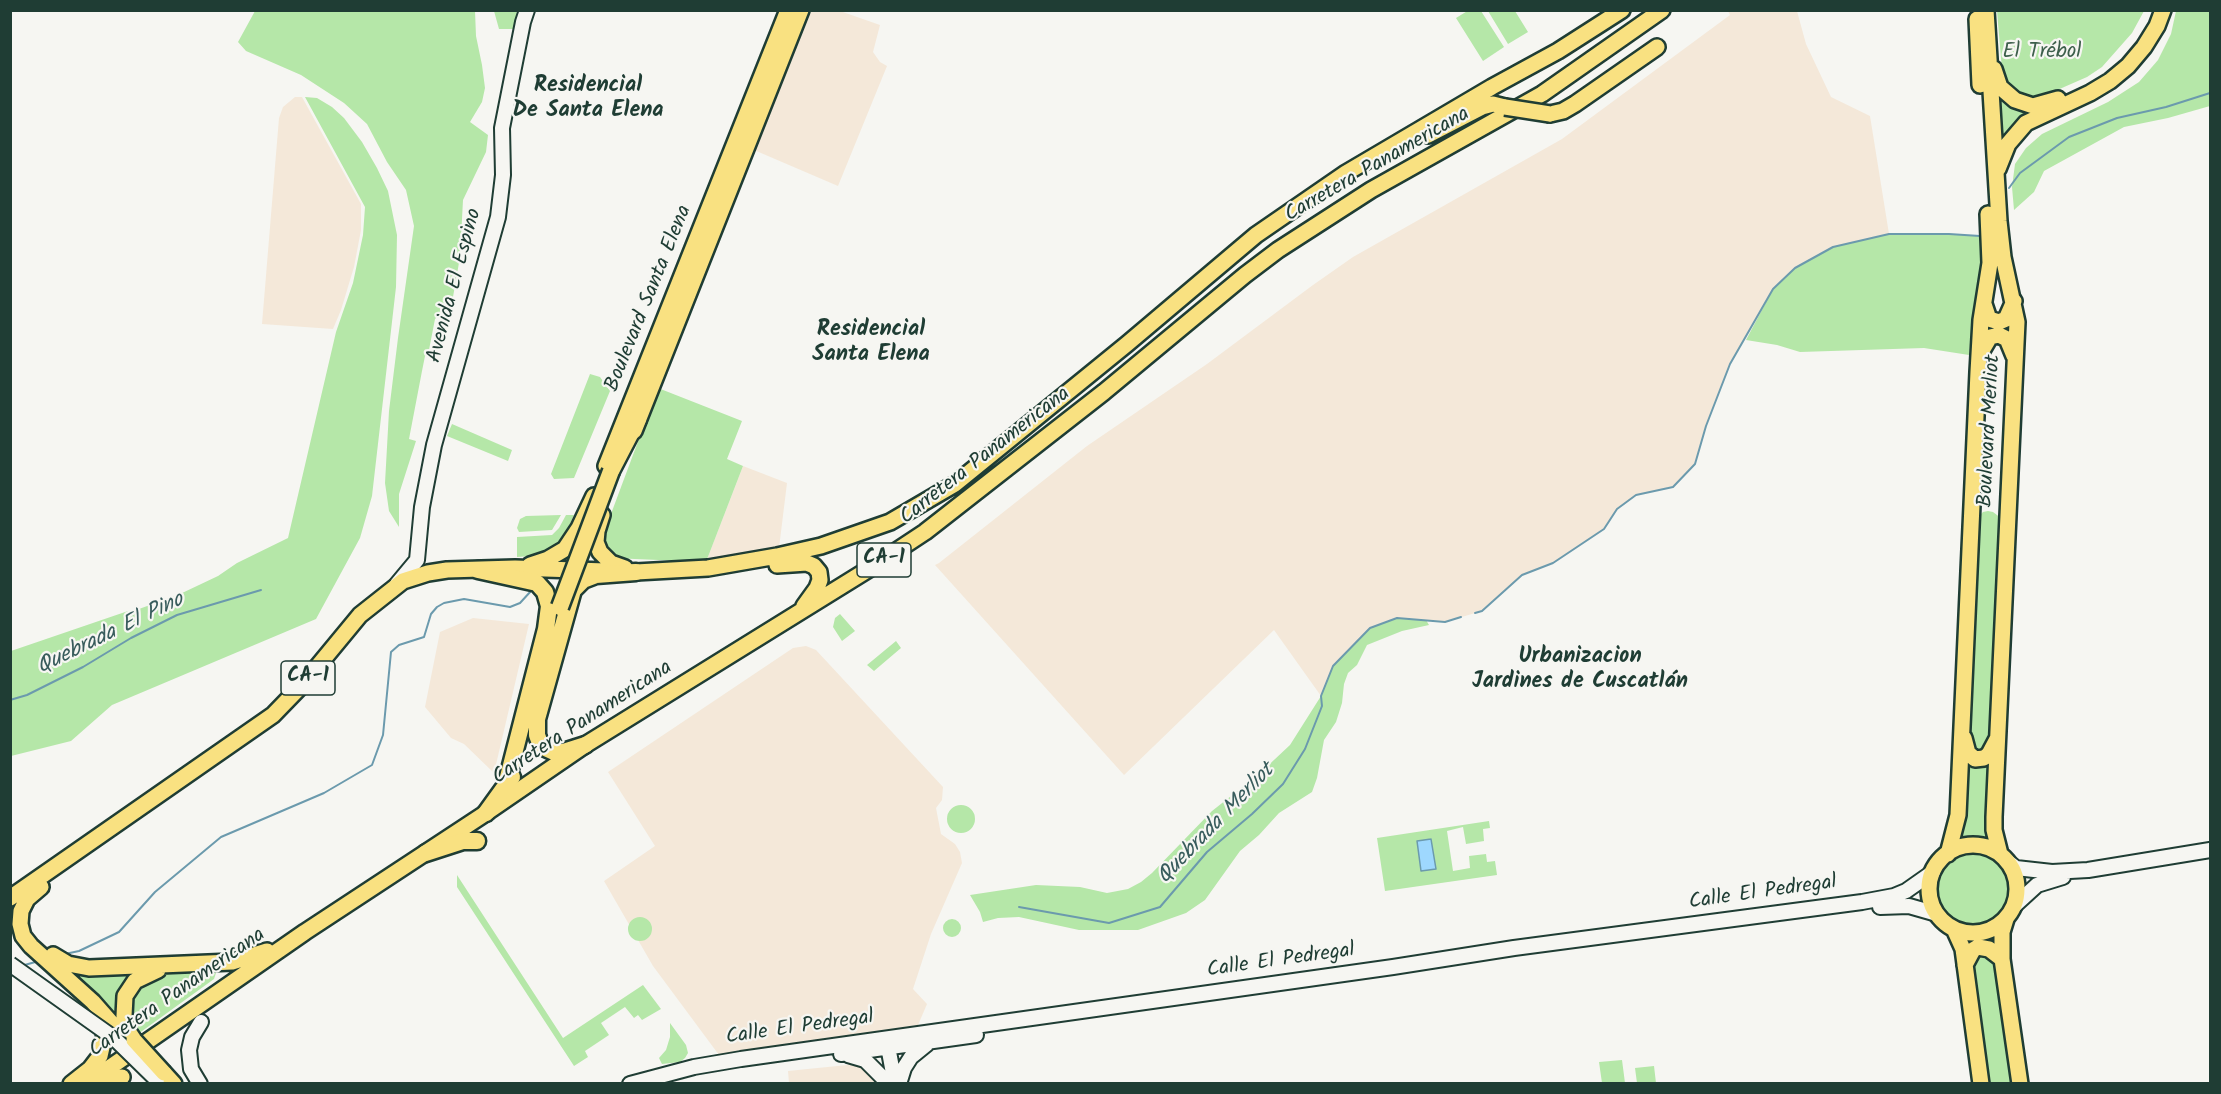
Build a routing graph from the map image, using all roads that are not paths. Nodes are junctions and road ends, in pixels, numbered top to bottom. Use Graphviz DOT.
graph roads {
  1 [pos="788,10"];
  2 [pos="1623,10"];
  3 [pos="1662,10"];
  4 [pos="1971,10"];
  5 [pos="1976,10"];
  6 [pos="1986,10"];
  7 [pos="2155,10"];
  8 [pos="2163,10"];
  9 [pos="524,14"];
  10 [pos="797,15"];
  11 [pos="1657,47"];
  12 [pos="1989,48"];
  13 [pos="1980,72"];
  14 [pos="740,146"];
  15 [pos="1346,173"];
  16 [pos="1995,178"];
  17 [pos="2014,301"];
  18 [pos="1984,304"];
  19 [pos="1979,357"];
  20 [pos="2016,358"];
  21 [pos="638,419"];
  22 [pos="417,560"];
  23 [pos="722,566"];
  24 [pos="515,568"];
  25 [pos="447,570"];
  26 [pos="478,570"];
  27 [pos="636,572"];
  28 [pos="397,584"];
  29 [pos="798,613"];
  30 [pos="1962,729"];
  31 [pos="1997,738"];
  32 [pos="585,745"];
  33 [pos="506,785"];
  34 [pos="134,812"];
  35 [pos="486,813"];
  36 [pos="477,841"];
  37 [pos="2211,850"];
  38 [pos="426,853"];
  39 [pos="1948,854"];
  40 [pos="70,856"];
  41 [pos="2007,861"];
  42 [pos="2088,870"];
  43 [pos="1933,872"];
  44 [pos="10,893"];
  45 [pos="18,900"];
  46 [pos="2010,912"];
  47 [pos="1937,914"];
  48 [pos="1954,929"];
  49 [pos="304,932"];
  50 [pos="10,938"];
  51 [pos="40,952"];
  52 [pos="2002,958"];
  53 [pos="10,964"];
  54 [pos="59,965"];
  55 [pos="1965,965"];
  56 [pos="173,966"];
  57 [pos="201,1022"];
  58 [pos="132,1042"];
  59 [pos="887,1043"];
  60 [pos="927,1044"];
  61 [pos="840,1054"];
  62 [pos="122,1077"];
  63 [pos="163,1080"];
  64 [pos="72,1083"];
  65 [pos="86,1083"];
  66 [pos="106,1083"];
  67 [pos="200,1083"];
  68 [pos="630,1083"];
  69 [pos="653,1083"];
  70 [pos="889,1083"];
  71 [pos="897,1083"];
  72 [pos="1981,1083"];
  73 [pos="2020,1083"];
  1 -- 14 [label="main road, Boulevard Santa Elena"];
  2 -- 15 [label="main road, Carretera Panamericana / CA-1"];
  3 -- 29 [label="main road, Carretera Panamericana / CA-1"];
  4 -- 13 [label="main road"];
  5 -- 13 [label="main road, Boulevard Merliot"];
  6 -- 12 [label="main road, Boulevard Merliot"];
  7 -- 12 [label="main road"];
  8 -- 16 [label="main road"];
  9 -- 22 [label="main road, Avenida El Espino"];
  10 -- 14 [label="main road, Boulevard Santa Elena"];
  11 -- 15 [label="main road, bridge"];
  12 -- 16 [label="main road, Boulevard Merliot"];
  13 -- 18 [label="main road, Boulevard Merliot"];
  14 -- 21 [label="main road, Boulevard Santa Elena"];
  14 -- 24 [label="main road, Boulevard Santa Elena"];
  15 -- 23 [label="main road, Carretera Panamericana / CA-1"];
  16 -- 17 [label="main road, Boulevard Merliot"];
  17 -- 18 [label="main road"];
  17 -- 20 [label="main road, Boulevard Merliot"];
  18 -- 19 [label="main road, Boulevard Merliot"];
  19 -- 20 [label="main road"];
  19 -- 30 [label="main road, Boulevard Merliot"];
  20 -- 31 [label="main road, Boulevard Merliot"];
  21 -- 27 [label="main road, Boulevard Santa Elena"];
  21 -- 33 [label="highway, bridge"];
  22 -- 25 [label="main road"];
  22 -- 28 [label="main road"];
  23 -- 27 [label="main road, Carretera Panamericana / CA-1"];
  23 -- 29 [label="main road"];
  24 -- 26 [label="main road, Carretera Panamericana / CA-1"];
  24 -- 27 [label="main road, Carretera Panamericana / CA-1"];
  25 -- 26 [label="main road, Carretera Panamericana / CA-1"];
  25 -- 28 [label="main road, Carretera Panamericana / CA-1"];
  26 -- 33 [label="highway"];
  27 -- 32 [label="highway"];
  28 -- 34 [label="main road, Carretera Panamericana / CA-1"];
  29 -- 32 [label="main road, Carretera Panamericana / CA-1"];
  30 -- 31 [label="main road"];
  30 -- 39 [label="main road, Boulevard Merliot"];
  31 -- 41 [label="main road, Boulevard Merliot"];
  32 -- 35 [label="main road, Carretera Panamericana / CA-1"];
  33 -- 35 [label="highway"];
  34 -- 40 [label="main road, Carretera Panamericana / CA-1"];
  34 -- 45 [label="main road"];
  35 -- 38 [label="main road, Carretera Panamericana / CA-1"];
  36 -- 38 [label="highway"];
  37 -- 42 [label="main road"];
  38 -- 49 [label="main road, Carretera Panamericana / CA-1"];
  39 -- 41 [label="main road"];
  39 -- 43 [label="main road"];
  40 -- 44 [label="main road"];
  40 -- 45 [label="main road, Carretera Panamericana / CA-1"];
  41 -- 42 [label="main road"];
  41 -- 46 [label="main road"];
  42 -- 46 [label="main road"];
  43 -- 47 [label="main road"];
  43 -- 59 [label="main road, Calle El Pedregal"];
  45 -- 51 [label="main road"];
  46 -- 48 [label="main road"];
  46 -- 52 [label="main road"];
  47 -- 48 [label="main road"];
  47 -- 60 [label="main road, Calle El Pedregal"];
  48 -- 55 [label="main road"];
  49 -- 56 [label="main road"];
  49 -- 65 [label="main road, Carretera Panamericana / CA-1"];
  50 -- 51 [label="main road"];
  51 -- 54 [label="main road"];
  51 -- 64 [label="main road"];
  52 -- 55 [label="main road"];
  52 -- 73 [label="main road"];
  53 -- 63 [label="main road, bridge"];
  54 -- 56 [label="main road"];
  54 -- 58 [label="main road"];
  55 -- 72 [label="main road"];
  56 -- 58 [label="main road"];
  57 -- 67 [label="main road"];
  58 -- 63 [label="main road, bridge"];
  59 -- 60 [label="main road, Calle El Pedregal"];
  59 -- 61 [label="main road, Calle El Pedregal"];
  59 -- 68 [label="main road, Calle El Pedregal"];
  59 -- 71 [label="main road"];
  60 -- 71 [label="main road"];
  61 -- 69 [label="main road, Calle El Pedregal"];
  61 -- 70 [label="main road"];
  62 -- 66 [label="main road"];
}
